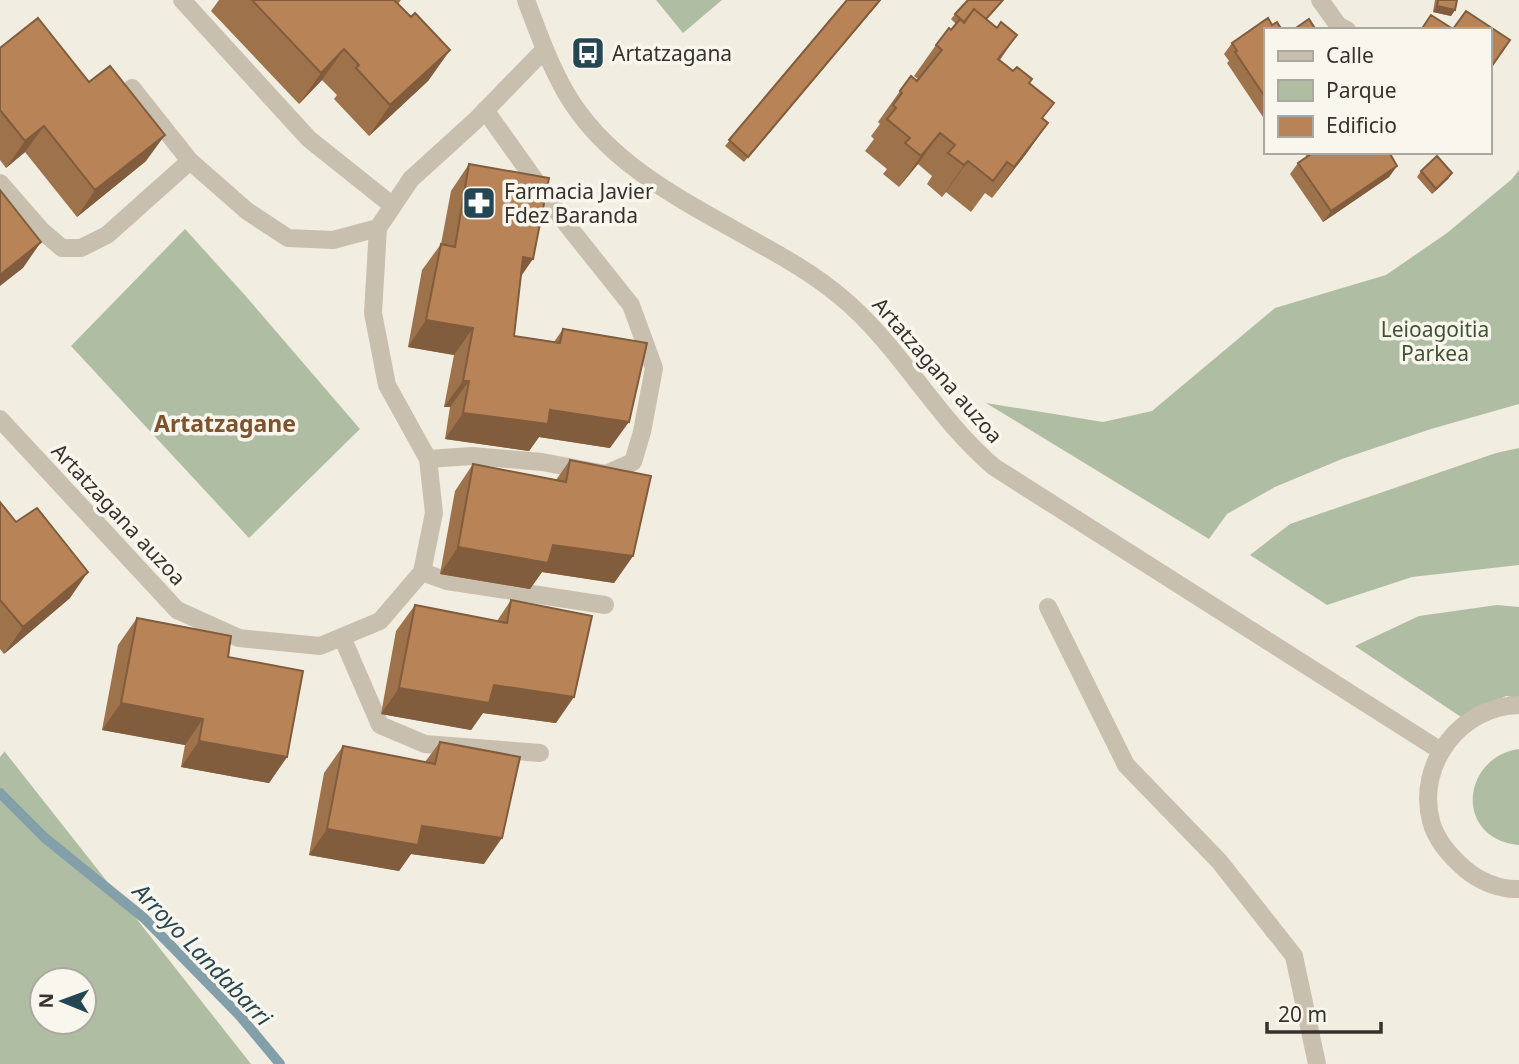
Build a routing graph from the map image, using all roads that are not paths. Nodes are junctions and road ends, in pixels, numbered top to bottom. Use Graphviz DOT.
graph roads {
  1 [pos="182,0"];
  2 [pos="526,0"];
  3 [pos="1320,0"];
  4 [pos="1343,28"];
  5 [pos="544,50"];
  6 [pos="132,88"];
  7 [pos="485,110"];
  8 [pos="190,161"];
  9 [pos="0,183"];
  10 [pos="393,206"];
  11 [pos="378,228"];
  12 [pos="0,419"];
  13 [pos="428,459"];
  14 [pos="422,572"];
  15 [pos="605,605"];
  16 [pos="1048,607"];
  17 [pos="342,637"];
  18 [pos="1519,705"];
  19 [pos="1441,751"];
  20 [pos="540,753"];
  21 [pos="1519,889"];
  22 [pos="1317,1064"];
  1 -- 10 [label="street"];
  2 -- 5 [label="street, Artatzagana auzoa"];
  3 -- 4 [label="street"];
  5 -- 7 [label="street"];
  5 -- 19 [label="street, Artatzagana auzoa"];
  6 -- 8 [label="street"];
  7 -- 10 [label="street"];
  7 -- 13 [label="street"];
  8 -- 9 [label="street"];
  8 -- 11 [label="street"];
  10 -- 11 [label="street"];
  11 -- 13 [label="street, Artatzagana auzoa"];
  12 -- 17 [label="street, Artatzagana auzoa"];
  13 -- 14 [label="street, Artatzagana auzoa"];
  14 -- 15 [label="street"];
  14 -- 17 [label="street, Artatzagana auzoa"];
  16 -- 22 [label="street"];
  17 -- 20 [label="street"];
  18 -- 19 [label="street"];
  19 -- 21 [label="street"];
}
